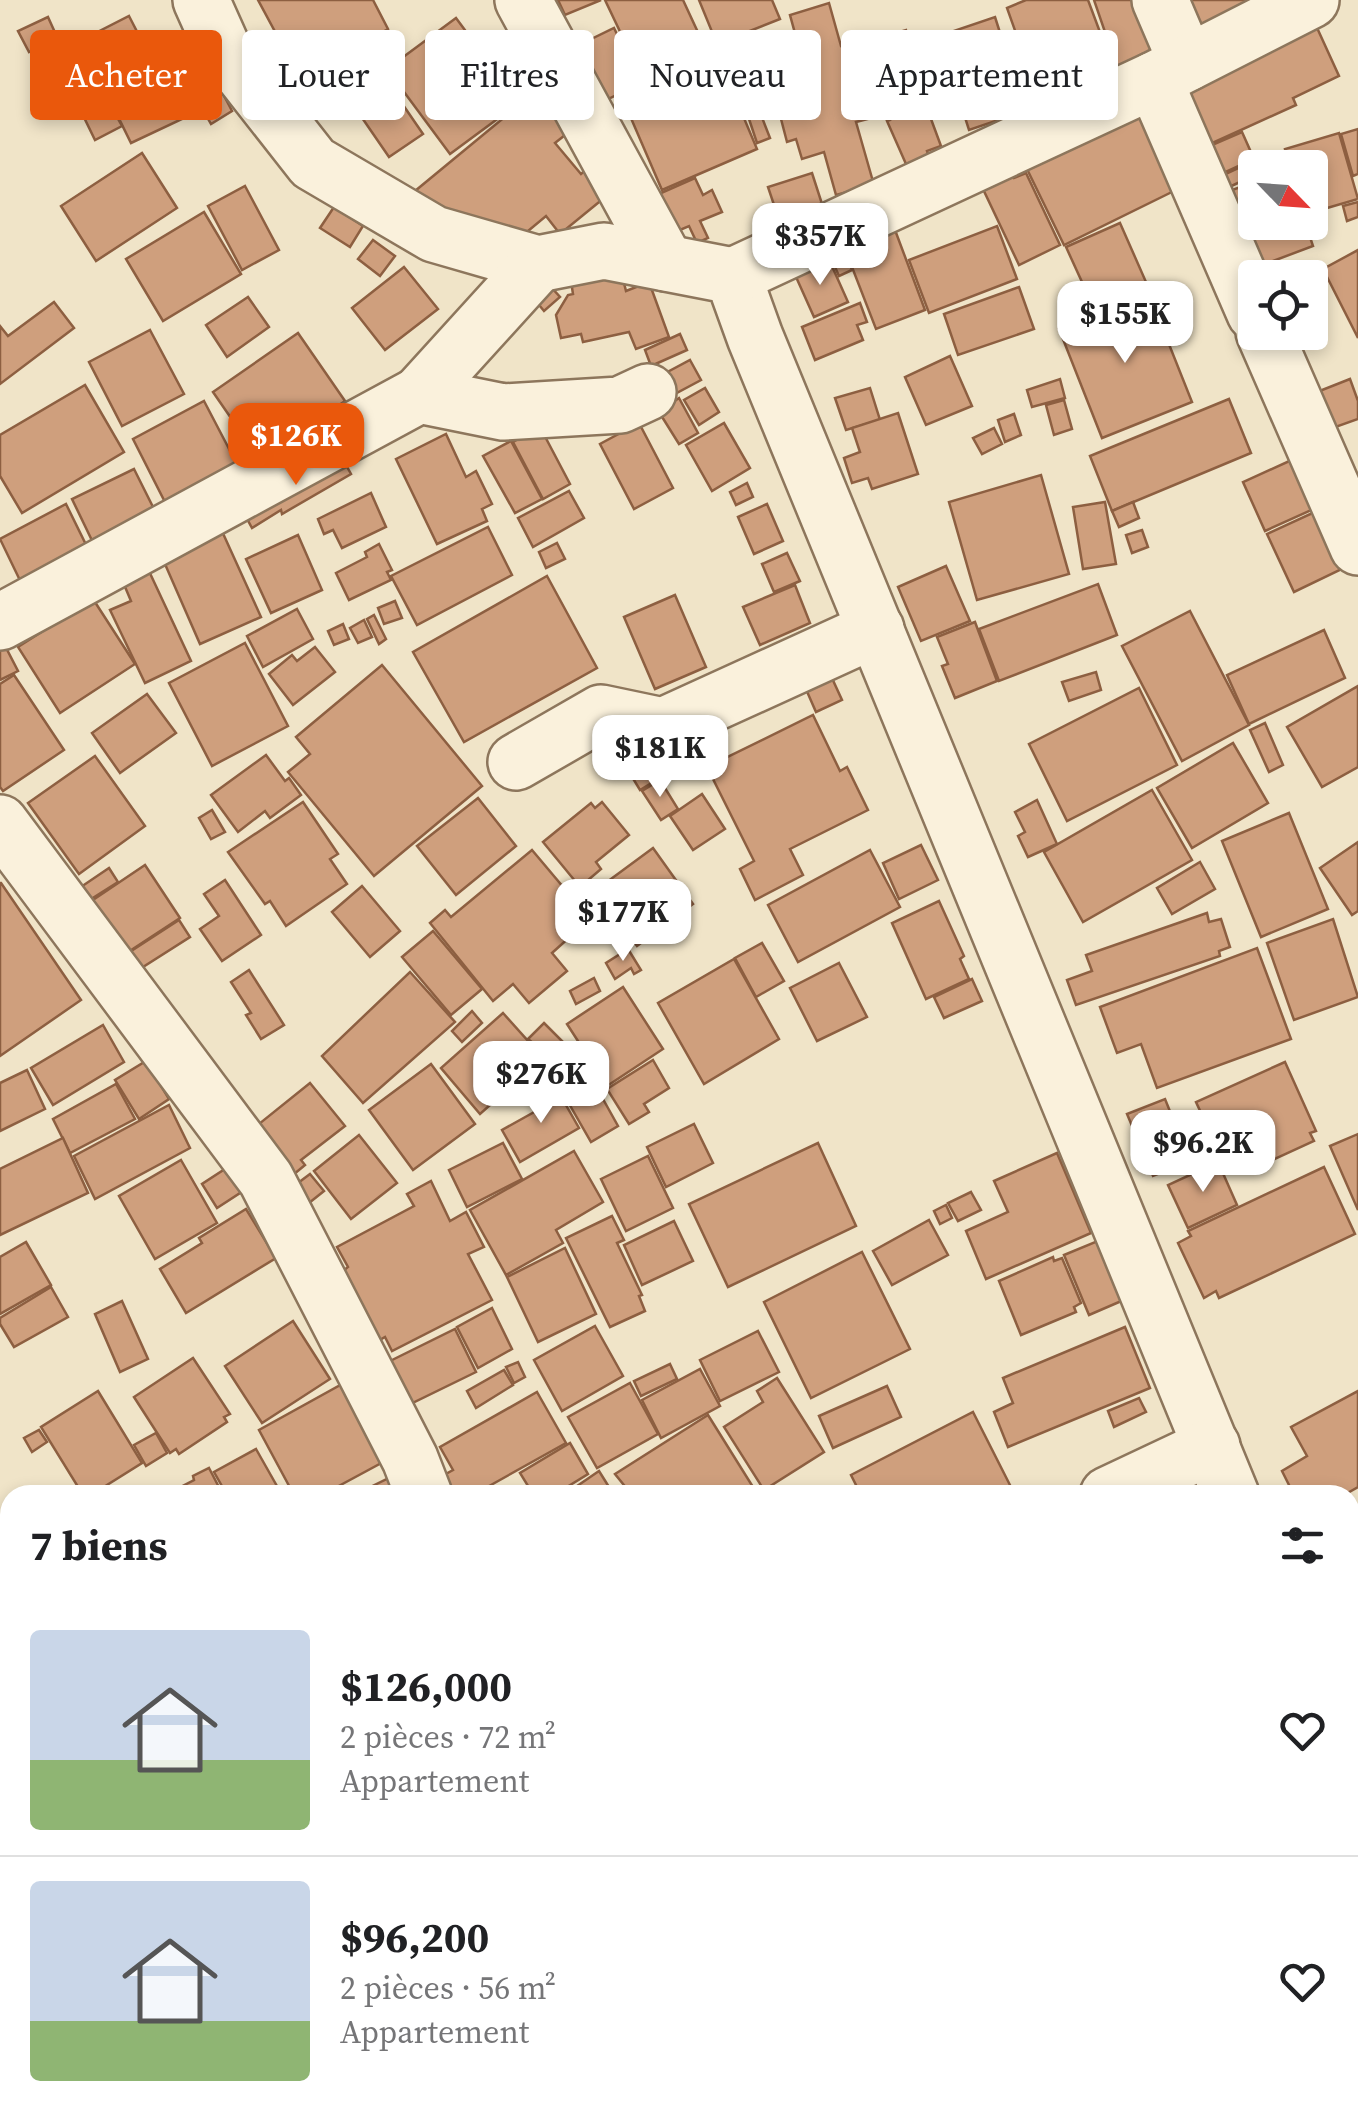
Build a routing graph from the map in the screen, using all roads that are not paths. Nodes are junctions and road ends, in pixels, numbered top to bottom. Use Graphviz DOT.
graph roads {
  1 [pos="201,0"];
  2 [pos="523,0"];
  3 [pos="1160,0"];
  4 [pos="1311,0"];
  5 [pos="1170,71"];
  6 [pos="666,263"];
  7 [pos="538,264"];
  8 [pos="1238,264"];
  9 [pos="733,276"];
  10 [pos="1272,350"];
  11 [pos="648,392"];
  12 [pos="419,395"];
  13 [pos="1358,547"];
  14 [pos="0,622"];
  15 [pos="876,630"];
  16 [pos="516,762"];
  17 [pos="0,822"];
  18 [pos="1221,1471"];
  19 [pos="420,1485"];
  20 [pos="1155,1485"];
  1 -- 7 [label="street"];
  2 -- 6 [label="street"];
  3 -- 5 [label="street"];
  4 -- 5 [label="street"];
  5 -- 8 [label="street"];
  5 -- 9 [label="street"];
  6 -- 7 [label="street"];
  6 -- 9 [label="street"];
  7 -- 12 [label="street"];
  9 -- 15 [label="street"];
  10 -- 13 [label="street"];
  11 -- 12 [label="street"];
  12 -- 14 [label="street"];
  15 -- 16 [label="street"];
  15 -- 18 [label="street"];
  17 -- 19 [label="street"];
  18 -- 20 [label="street"];
}
